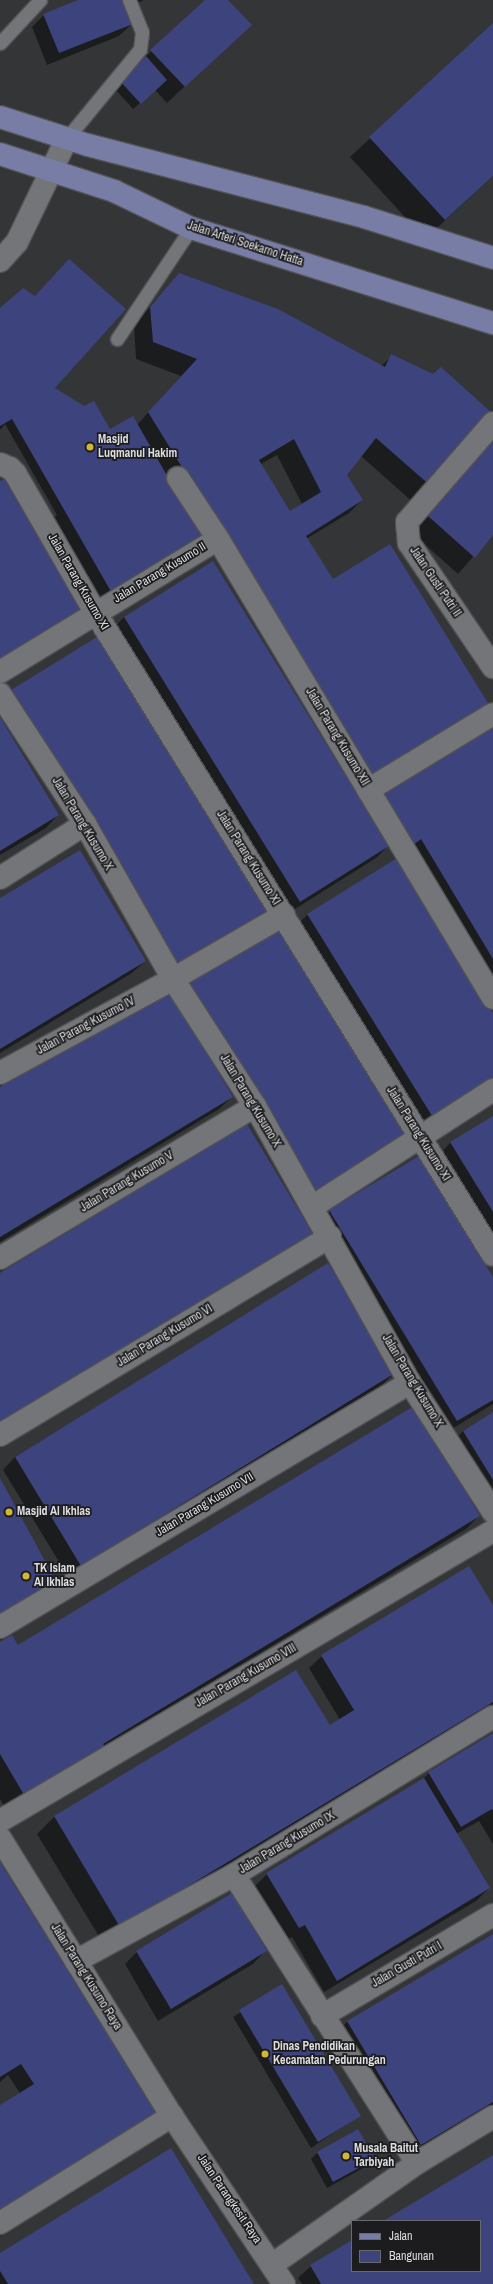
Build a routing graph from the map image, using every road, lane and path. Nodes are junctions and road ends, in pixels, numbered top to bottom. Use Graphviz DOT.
graph roads {
  1 [pos="40,0"];
  2 [pos="129,0"];
  3 [pos="0,43"];
  4 [pos="0,116"];
  5 [pos="67,138"];
  6 [pos="0,154"];
  7 [pos="53,171"];
  8 [pos="191,228"];
  9 [pos="493,258"];
  10 [pos="0,260"];
  11 [pos="493,323"];
  12 [pos="116,339"];
  13 [pos="493,424"];
  14 [pos="1,464"];
  15 [pos="178,478"];
  16 [pos="218,539"];
  17 [pos="95,612"];
  18 [pos="493,667"];
  19 [pos="0,672"];
  20 [pos="0,694"];
  21 [pos="493,714"];
  22 [pos="368,790"];
  23 [pos="84,824"];
  24 [pos="0,878"];
  25 [pos="284,915"];
  26 [pos="173,979"];
  27 [pos="493,998"];
  28 [pos="0,1073"];
  29 [pos="493,1090"];
  30 [pos="255,1106"];
  31 [pos="420,1136"];
  32 [pos="312,1207"];
  33 [pos="330,1237"];
  34 [pos="493,1255"];
  35 [pos="0,1258"];
  36 [pos="410,1383"];
  37 [pos="0,1435"];
  38 [pos="493,1512"];
  39 [pos="493,1531"];
  40 [pos="0,1627"];
  41 [pos="493,1717"];
  42 [pos="0,1821"];
  43 [pos="0,1838"];
  44 [pos="234,1875"];
  45 [pos="493,1915"];
  46 [pos="76,1961"];
  47 [pos="322,2016"];
  48 [pos="172,2116"];
  49 [pos="493,2117"];
  50 [pos="417,2163"];
  51 [pos="0,2223"];
  52 [pos="273,2264"];
  53 [pos="284,2284"];
  1 -- 3 [label="lane"];
  2 -- 5 [label="lane"];
  4 -- 5 [label="main road"];
  5 -- 7 [label="street"];
  5 -- 9 [label="main road"];
  6 -- 7 [label="main road, Jalan Arteri Soekarno Hatta"];
  7 -- 8 [label="main road, Jalan Arteri Soekarno Hatta"];
  7 -- 10 [label="street"];
  8 -- 11 [label="main road, Jalan Arteri Soekarno Hatta"];
  8 -- 12 [label="lane"];
  13 -- 18 [label="street, Jalan Gusti Putri II"];
  14 -- 17 [label="street, Jalan Parang Kusumo XI"];
  15 -- 16 [label="street, Jalan Parang Kusumo XII"];
  16 -- 17 [label="street, Jalan Parang Kusumo II"];
  16 -- 22 [label="street, Jalan Parang Kusumo XII"];
  17 -- 19 [label="street, Jalan Parang Kusumo II"];
  17 -- 25 [label="street, Jalan Parang Kusumo XI"];
  20 -- 23 [label="street, Jalan Parang Kusumo X"];
  21 -- 22 [label="street"];
  22 -- 27 [label="street, Jalan Parang Kusumo XII"];
  23 -- 24 [label="street"];
  23 -- 26 [label="street, Jalan Parang Kusumo X"];
  25 -- 26 [label="street, Jalan Parang Kusumo IV"];
  25 -- 31 [label="street, Jalan Parang Kusumo XI"];
  26 -- 28 [label="street, Jalan Parang Kusumo IV"];
  26 -- 30 [label="street, Jalan Parang Kusumo X"];
  29 -- 31 [label="street"];
  30 -- 32 [label="street, Jalan Parang Kusumo X"];
  30 -- 35 [label="street, Jalan Parang Kusumo V"];
  31 -- 32 [label="street"];
  31 -- 34 [label="street, Jalan Parang Kusumo XI"];
  32 -- 33 [label="street, Jalan Parang Kusumo X"];
  33 -- 36 [label="street, Jalan Parang Kusumo X"];
  33 -- 37 [label="street, Jalan Parang Kusumo VI"];
  36 -- 38 [label="street, Jalan Parang Kusumo X"];
  36 -- 40 [label="street, Jalan Parang Kusumo VII"];
  39 -- 42 [label="street, Jalan Parang Kusumo VIII"];
  41 -- 44 [label="street, Jalan Parang Kusumo IX"];
  43 -- 46 [label="street, Jalan Parang Kusumo Raya"];
  44 -- 46 [label="street, Jalan Parang Kusumo IX"];
  44 -- 47 [label="street"];
  45 -- 47 [label="street, Jalan Gusti Putri I"];
  46 -- 48 [label="street, Jalan Parang Kusumo Raya"];
  47 -- 50 [label="street"];
  48 -- 51 [label="street"];
  48 -- 52 [label="street, Jalan Parangkesit Raya"];
  49 -- 50 [label="street"];
  50 -- 52 [label="street"];
  52 -- 53 [label="street, Jalan Parangkesit Raya"];
}
